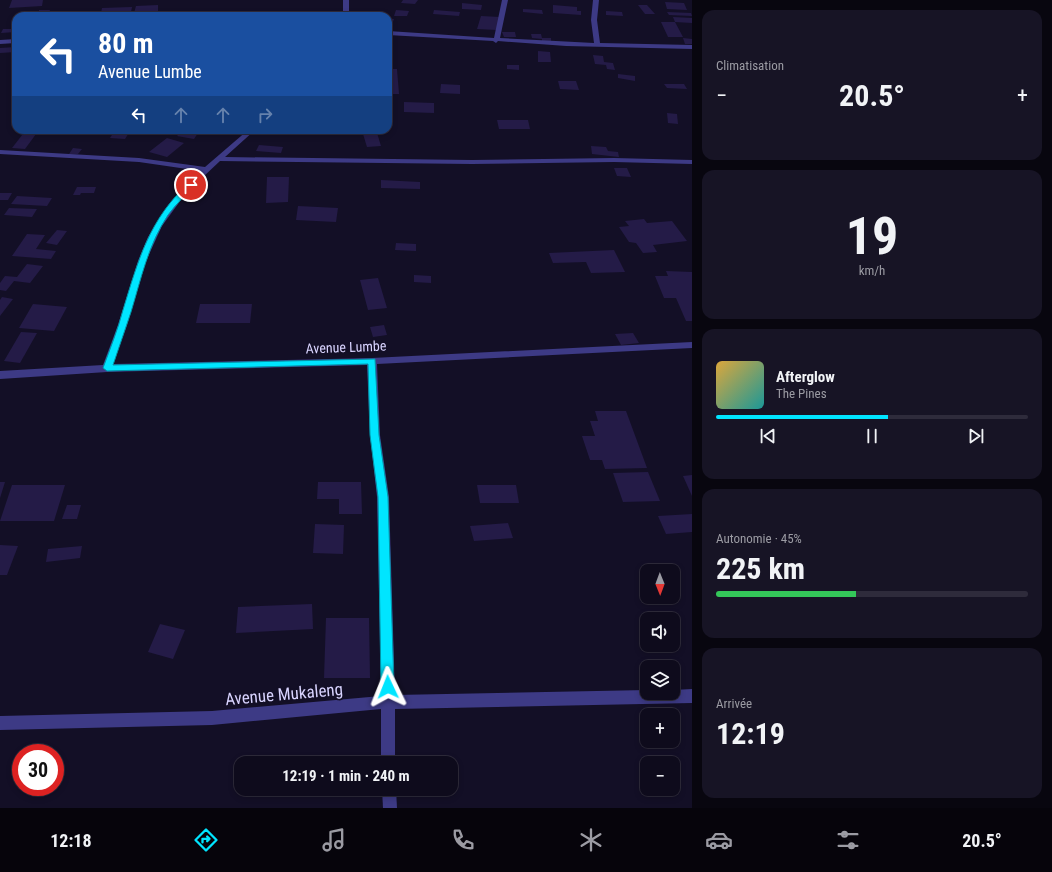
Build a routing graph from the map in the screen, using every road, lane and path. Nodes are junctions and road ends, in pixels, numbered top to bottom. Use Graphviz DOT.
graph roads {
  1 [pos="346,0"];
  2 [pos="505,0"];
  3 [pos="596,0"];
  4 [pos="346,12"];
  5 [pos="392,33"];
  6 [pos="12,41"];
  7 [pos="496,41"];
  8 [pos="0,42"];
  9 [pos="597,45"];
  10 [pos="692,47"];
  11 [pos="248,134"];
  12 [pos="0,152"];
  13 [pos="220,159"];
  14 [pos="692,162"];
  15 [pos="208,170"];
  16 [pos="692,345"];
  17 [pos="372,361"];
  18 [pos="107,368"];
  19 [pos="0,374"];
  20 [pos="692,696"];
  21 [pos="388,702"];
  22 [pos="0,723"];
  23 [pos="388,756"];
  24 [pos="389,796"];
  25 [pos="390,808"];
  1 -- 4 [label="street"];
  2 -- 7 [label="street"];
  3 -- 9 [label="street"];
  5 -- 7 [label="street"];
  6 -- 8 [label="street"];
  7 -- 9 [label="street"];
  9 -- 10 [label="street"];
  11 -- 13 [label="street"];
  12 -- 15 [label="street"];
  13 -- 14 [label="street"];
  13 -- 15 [label="street"];
  15 -- 18 [label="street"];
  16 -- 17 [label="street, Avenue Lumbe"];
  17 -- 18 [label="street, Avenue Lumbe"];
  17 -- 21 [label="street"];
  18 -- 19 [label="street, Avenue Lumbe"];
  20 -- 21 [label="street, Avenue Mukaleng"];
  21 -- 22 [label="street, Avenue Mukaleng"];
  21 -- 23 [label="street"];
  24 -- 25 [label="street"];
}
